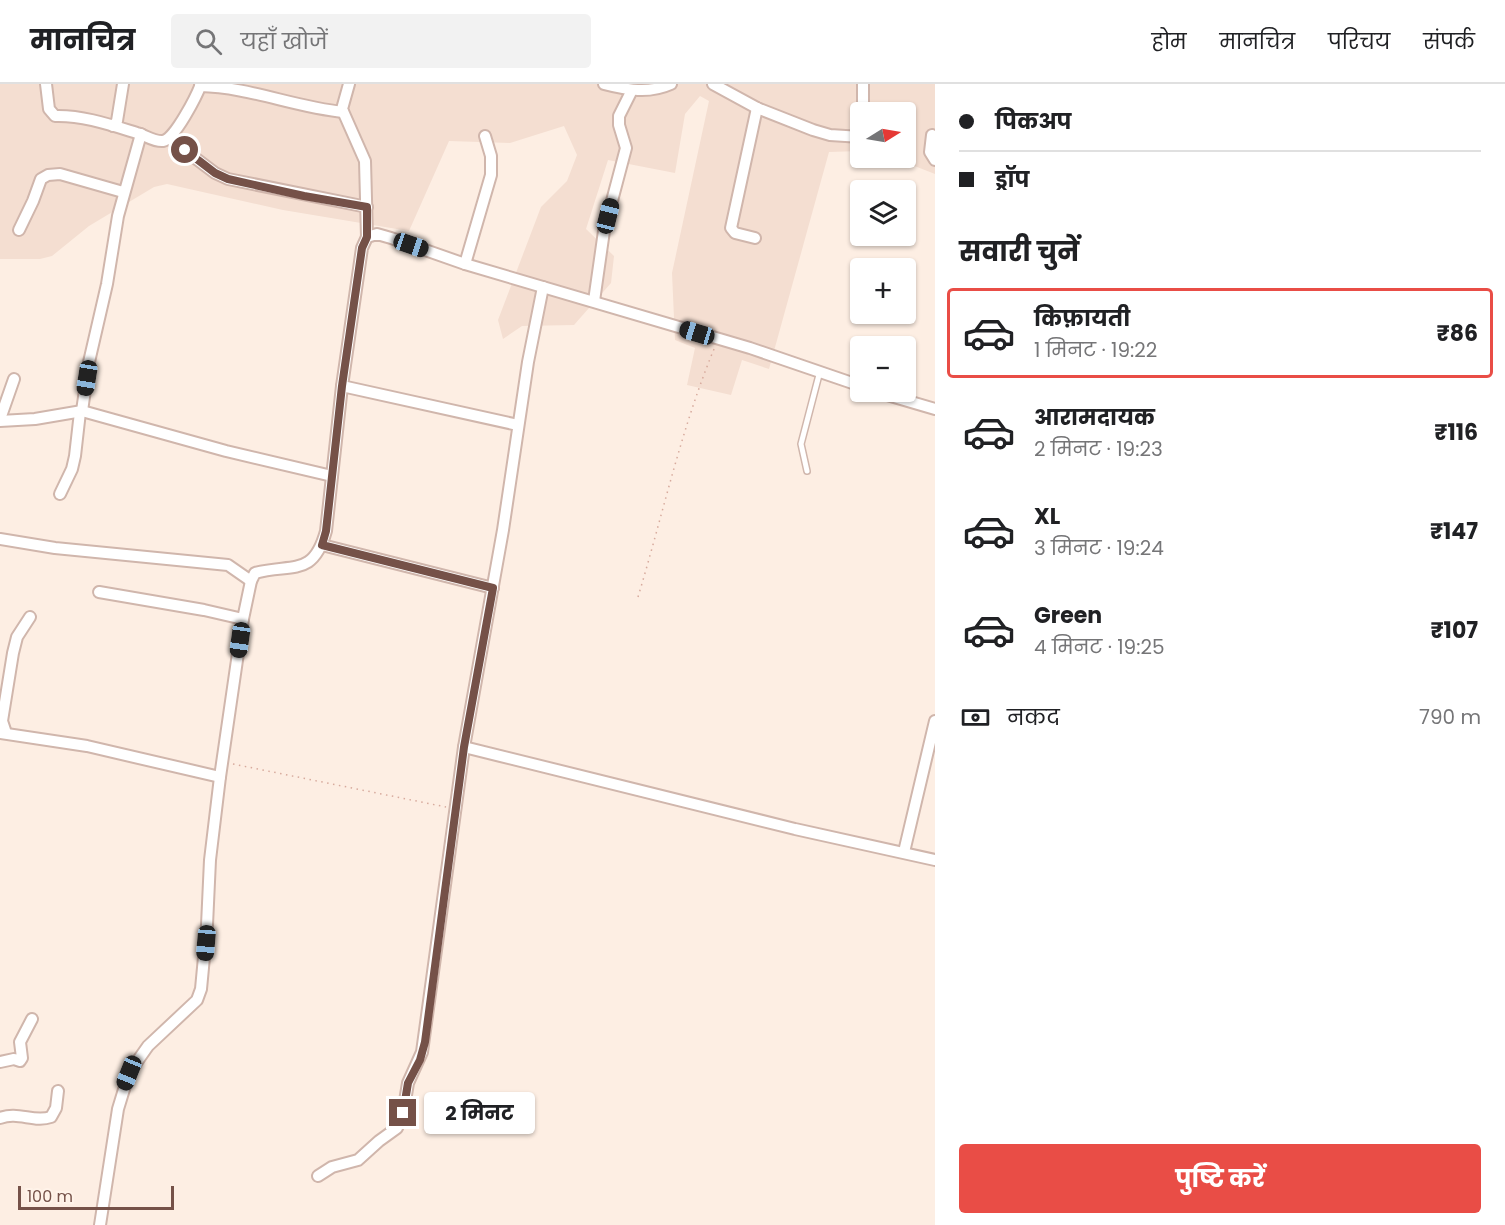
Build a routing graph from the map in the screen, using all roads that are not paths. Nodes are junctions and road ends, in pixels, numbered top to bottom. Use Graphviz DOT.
graph roads {
  1 [pos="46,84"];
  2 [pos="123,84"];
  3 [pos="349,84"];
  4 [pos="604,84"];
  5 [pos="671,84"];
  6 [pos="713,84"];
  7 [pos="863,84"];
  8 [pos="201,85"];
  9 [pos="248,87"];
  10 [pos="632,90"];
  11 [pos="863,102"];
  12 [pos="757,108"];
  13 [pos="343,112"];
  14 [pos="113,126"];
  15 [pos="141,134"];
  16 [pos="485,135"];
  17 [pos="932,135"];
  18 [pos="850,136"];
  19 [pos="170,139"];
  20 [pos="935,160"];
  21 [pos="123,192"];
  22 [pos="367,207"];
  23 [pos="20,230"];
  24 [pos="367,237"];
  25 [pos="755,238"];
  26 [pos="465,264"];
  27 [pos="543,287"];
  28 [pos="594,301"];
  29 [pos="820,372"];
  30 [pos="14,379"];
  31 [pos="850,382"];
  32 [pos="342,386"];
  33 [pos="911,402"];
  34 [pos="935,409"];
  35 [pos="81,411"];
  36 [pos="0,420"];
  37 [pos="518,425"];
  38 [pos="807,471"];
  39 [pos="332,476"];
  40 [pos="60,494"];
  41 [pos="0,539"];
  42 [pos="322,545"];
  43 [pos="251,581"];
  44 [pos="493,588"];
  45 [pos="99,592"];
  46 [pos="30,618"];
  47 [pos="243,620"];
  48 [pos="935,721"];
  49 [pos="3,733"];
  50 [pos="464,747"];
  51 [pos="220,777"];
  52 [pos="904,852"];
  53 [pos="935,860"];
  54 [pos="32,1019"];
  55 [pos="0,1062"];
  56 [pos="58,1091"];
  57 [pos="0,1118"];
  58 [pos="318,1176"];
  59 [pos="100,1225"];
  1 -- 14 [label="street"];
  2 -- 14 [label="street"];
  3 -- 13 [label="street"];
  4 -- 10 [label="street"];
  5 -- 10 [label="street"];
  6 -- 12 [label="street"];
  7 -- 11 [label="street"];
  8 -- 9 [label="street"];
  8 -- 19 [label="street"];
  9 -- 13 [label="street"];
  10 -- 28 [label="street"];
  12 -- 18 [label="street"];
  12 -- 25 [label="street"];
  13 -- 22 [label="street"];
  14 -- 15 [label="street"];
  15 -- 19 [label="street"];
  15 -- 21 [label="street"];
  16 -- 26 [label="street"];
  17 -- 20 [label="street"];
  19 -- 22 [label="street"];
  21 -- 23 [label="street"];
  21 -- 35 [label="street"];
  22 -- 24 [label="street"];
  24 -- 26 [label="street"];
  24 -- 32 [label="street"];
  26 -- 27 [label="street"];
  27 -- 28 [label="street"];
  27 -- 37 [label="street"];
  28 -- 29 [label="street"];
  29 -- 31 [label="street"];
  29 -- 38 [label="lane"];
  30 -- 36 [label="street"];
  32 -- 37 [label="street"];
  32 -- 39 [label="street"];
  33 -- 34 [label="street"];
  35 -- 36 [label="street"];
  35 -- 39 [label="street"];
  35 -- 40 [label="street"];
  37 -- 44 [label="street"];
  39 -- 42 [label="street"];
  41 -- 43 [label="street"];
  42 -- 43 [label="street"];
  42 -- 44 [label="street"];
  43 -- 47 [label="street"];
  44 -- 50 [label="street"];
  45 -- 47 [label="street"];
  46 -- 49 [label="street"];
  47 -- 51 [label="street"];
  48 -- 52 [label="street"];
  49 -- 51 [label="street"];
  50 -- 52 [label="street"];
  50 -- 58 [label="street"];
  51 -- 59 [label="street"];
  52 -- 53 [label="street"];
  54 -- 55 [label="street"];
  56 -- 57 [label="street"];
}
